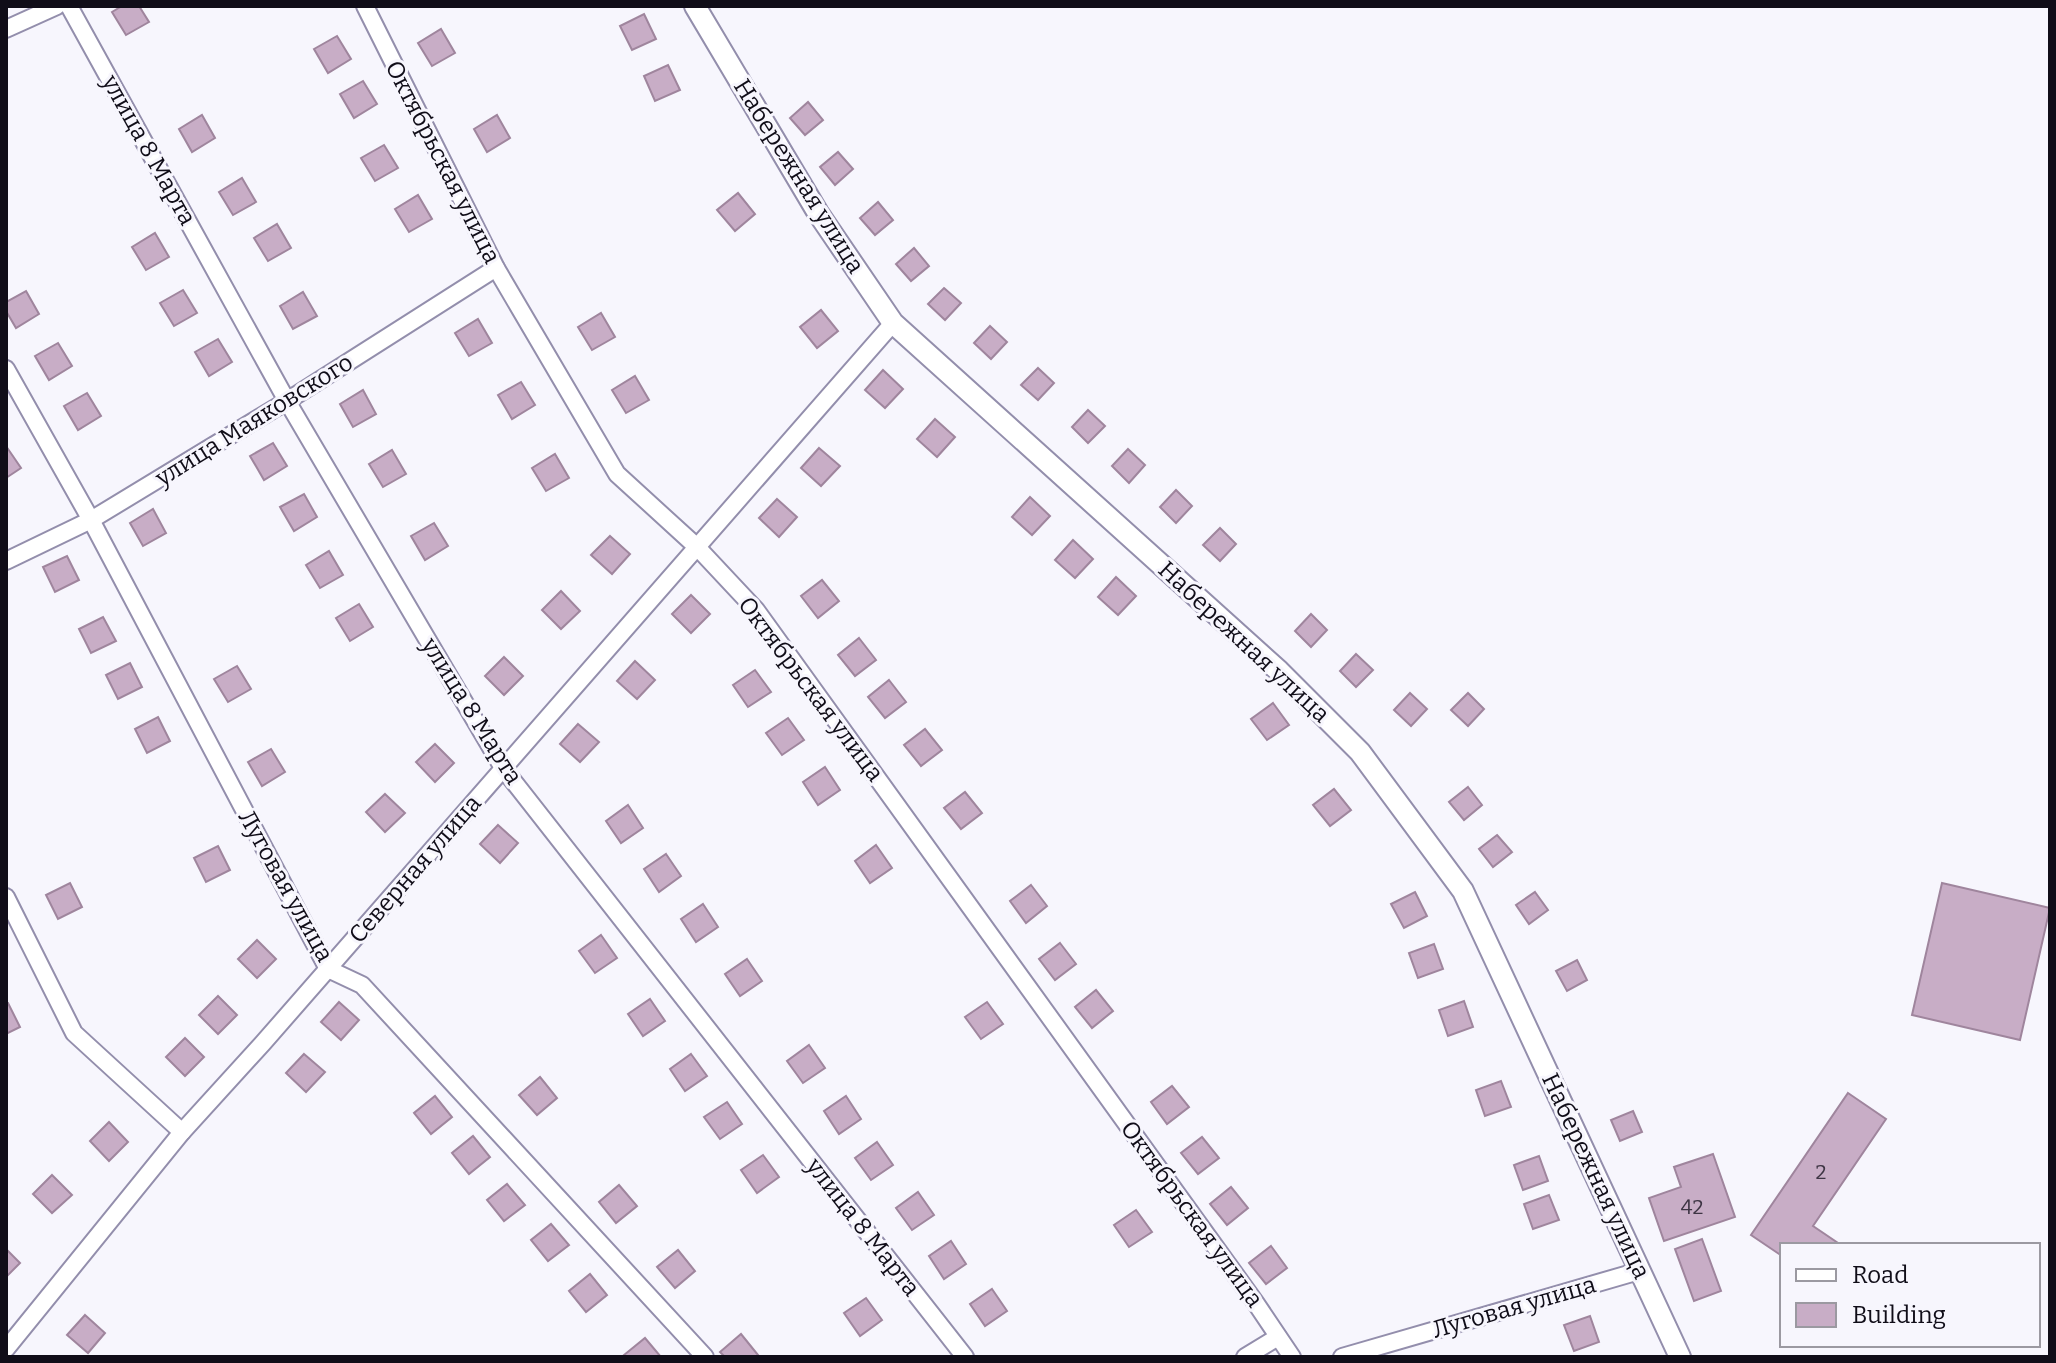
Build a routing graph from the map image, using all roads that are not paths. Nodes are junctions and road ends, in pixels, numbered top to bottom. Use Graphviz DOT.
graph roads {
  1 [pos="57,6"];
  2 [pos="69,6"];
  3 [pos="365,6"];
  4 [pos="695,6"];
  5 [pos="6,29"];
  6 [pos="496,268"];
  7 [pos="893,323"];
  8 [pos="6,369"];
  9 [pos="287,401"];
  10 [pos="91,520"];
  11 [pos="697,547"];
  12 [pos="6,561"];
  13 [pos="503,768"];
  14 [pos="6,897"];
  15 [pos="328,969"];
  16 [pos="182,1132"];
  17 [pos="1639,1271"];
  18 [pos="1278,1337"];
  19 [pos="9,1340"];
  20 [pos="705,1357"];
  21 [pos="965,1357"];
  22 [pos="1245,1357"];
  23 [pos="1292,1357"];
  24 [pos="1342,1357"];
  25 [pos="1680,1357"];
  1 -- 5 [label="street"];
  2 -- 9 [label="street, улица 8 Марта"];
  3 -- 6 [label="street, Октябрьская улица"];
  4 -- 7 [label="street, Набережная улица"];
  6 -- 9 [label="street, улица Маяковского"];
  6 -- 11 [label="street, Октябрьская улица"];
  7 -- 11 [label="street, Северная улица"];
  7 -- 17 [label="street, Набережная улица"];
  8 -- 10 [label="street, Луговая улица"];
  9 -- 10 [label="street, улица Маяковского"];
  9 -- 13 [label="street, улица 8 Марта"];
  10 -- 12 [label="street, улица Маяковского"];
  10 -- 15 [label="street, Луговая улица"];
  11 -- 13 [label="street, Северная улица"];
  11 -- 18 [label="street, Октябрьская улица"];
  13 -- 15 [label="street, Северная улица"];
  13 -- 21 [label="street, улица 8 Марта"];
  14 -- 16 [label="street"];
  15 -- 16 [label="street, Северная улица"];
  15 -- 20 [label="street, Луговая улица"];
  16 -- 19 [label="street, Северная улица"];
  17 -- 24 [label="street, Луговая улица"];
  17 -- 25 [label="street, Набережная улица"];
  18 -- 22 [label="street"];
  18 -- 23 [label="street, Октябрьская улица"];
}
